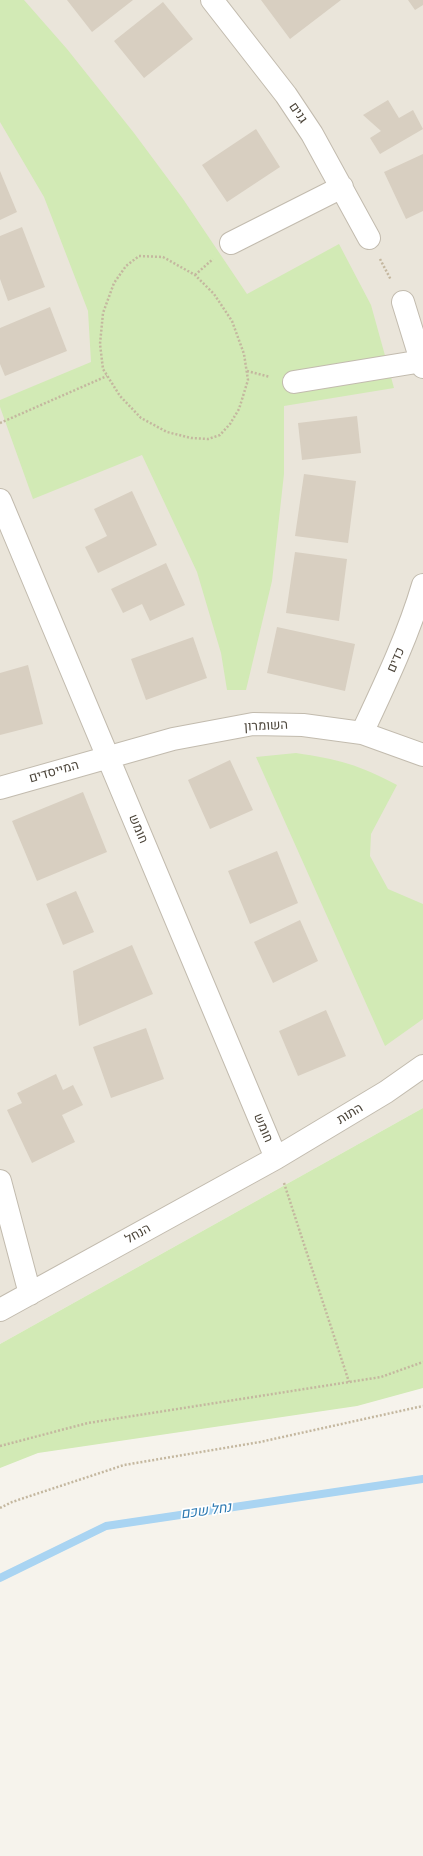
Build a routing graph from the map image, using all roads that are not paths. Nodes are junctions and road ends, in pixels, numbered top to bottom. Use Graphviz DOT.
graph roads {
  1 [pos="212,0"];
  2 [pos="342,188"];
  3 [pos="369,238"];
  4 [pos="231,242"];
  5 [pos="403,302"];
  6 [pos="422,364"];
  7 [pos="294,382"];
  8 [pos="0,500"];
  9 [pos="423,584"];
  10 [pos="362,732"];
  11 [pos="423,755"];
  12 [pos="108,756"];
  13 [pos="0,788"];
  14 [pos="423,1066"];
  15 [pos="276,1158"];
  16 [pos="0,1181"];
  17 [pos="30,1294"];
  18 [pos="0,1310"];
  1 -- 2 [label="street, גנים"];
  2 -- 3 [label="street, גנים"];
  2 -- 4 [label="street"];
  5 -- 6 [label="street"];
  6 -- 7 [label="street"];
  8 -- 12 [label="street, חומש"];
  9 -- 10 [label="street, כדים"];
  10 -- 11 [label="street, השומרון"];
  10 -- 12 [label="street, השומרון"];
  12 -- 13 [label="street, המייסדים"];
  12 -- 15 [label="street, חומש"];
  14 -- 15 [label="street, התות"];
  15 -- 17 [label="street, הנחל"];
  16 -- 17 [label="street"];
  17 -- 18 [label="street, הנחל"];
}
